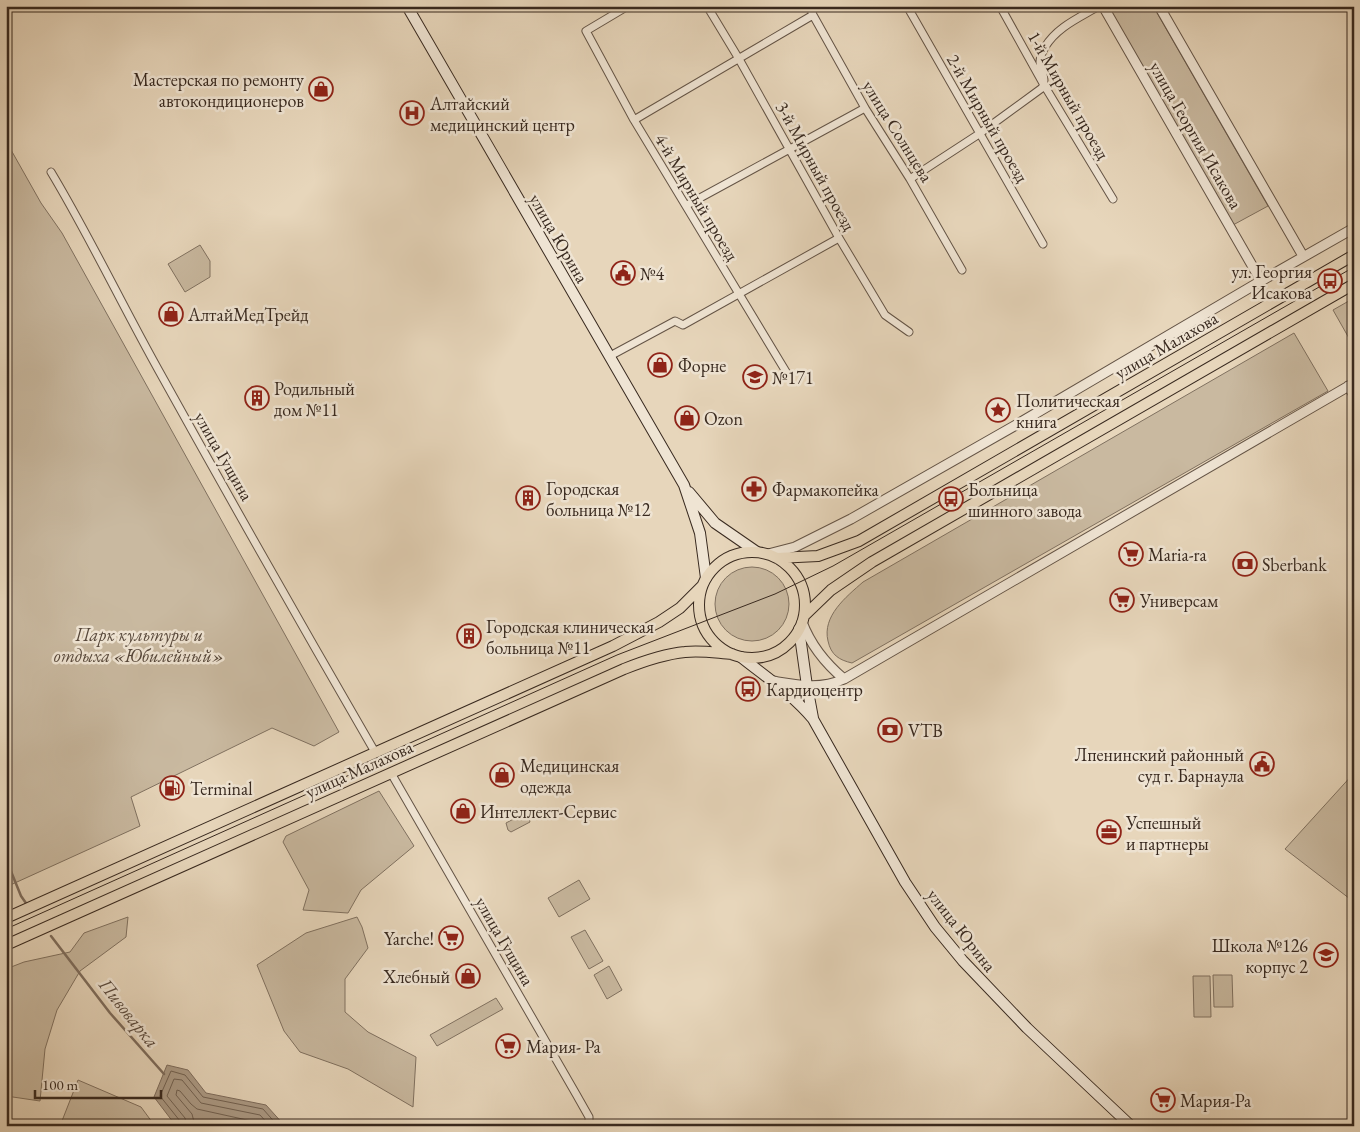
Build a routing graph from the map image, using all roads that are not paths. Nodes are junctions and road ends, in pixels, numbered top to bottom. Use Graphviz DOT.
graph roads {
  1 [pos="407,6"];
  2 [pos="628,6"];
  3 [pos="707,6"];
  4 [pos="810,6"];
  5 [pos="907,6"];
  6 [pos="1000,6"];
  7 [pos="1098,6"];
  8 [pos="1102,6"];
  9 [pos="1159,6"];
  10 [pos="813,15"];
  11 [pos="739,59"];
  12 [pos="1044,85"];
  13 [pos="865,108"];
  14 [pos="634,120"];
  15 [pos="979,134"];
  16 [pos="790,149"];
  17 [pos="51,172"];
  18 [pos="910,179"];
  19 [pos="1113,199"];
  20 [pos="687,205"];
  21 [pos="1354,228"];
  22 [pos="839,238"];
  23 [pos="1043,244"];
  24 [pos="1354,255"];
  25 [pos="1303,256"];
  26 [pos="962,270"];
  27 [pos="1261,281"];
  28 [pos="1354,284"];
  29 [pos="739,295"];
  30 [pos="909,332"];
  31 [pos="610,356"];
  32 [pos="788,375"];
  33 [pos="1351,385"];
  34 [pos="1354,395"];
  35 [pos="684,485"];
  36 [pos="757,552"];
  37 [pos="773,556"];
  38 [pos="704,582"];
  39 [pos="801,622"];
  40 [pos="737,656"];
  41 [pos="773,680"];
  42 [pos="844,680"];
  43 [pos="806,686"];
  44 [pos="814,719"];
  45 [pos="375,752"];
  46 [pos="391,773"];
  47 [pos="6,918"];
  48 [pos="6,946"];
  49 [pos="589,1126"];
  50 [pos="1131,1126"];
  1 -- 31 [label="main road, улица Юрина"];
  2 -- 14 [label="street, 4-й Мирный проезд"];
  3 -- 11 [label="street, 3-й Мирный проезд"];
  4 -- 10 [label="street, улица Солнцева"];
  5 -- 15 [label="street, 2-й Мирный проезд"];
  6 -- 12 [label="street, 1-й Мирный проезд"];
  7 -- 12 [label="street"];
  8 -- 27 [label="street, улица Георгия Исакова"];
  9 -- 25 [label="street, улица Георгия Исакова"];
  10 -- 11 [label="street"];
  10 -- 13 [label="street, улица Солнцева"];
  11 -- 14 [label="street"];
  11 -- 16 [label="street, 3-й Мирный проезд"];
  12 -- 15 [label="street"];
  12 -- 19 [label="street, 1-й Мирный проезд"];
  13 -- 16 [label="street"];
  13 -- 18 [label="street, улица Солнцева"];
  14 -- 20 [label="street, 4-й Мирный проезд"];
  15 -- 18 [label="street"];
  15 -- 23 [label="street, 2-й Мирный проезд"];
  16 -- 20 [label="street"];
  16 -- 22 [label="street, 3-й Мирный проезд"];
  17 -- 45 [label="street, улица Гущина"];
  18 -- 26 [label="street, улица Солнцева"];
  20 -- 29 [label="street, 4-й Мирный проезд"];
  21 -- 25 [label="street"];
  22 -- 29 [label="street"];
  22 -- 30 [label="street, 3-й Мирный проезд"];
  24 -- 37 [label="main road, улица Малахова"];
  25 -- 27 [label="street"];
  27 -- 37 [label="street"];
  28 -- 39 [label="main road"];
  29 -- 31 [label="street"];
  29 -- 32 [label="street, 4-й Мирный проезд"];
  31 -- 35 [label="main road, улица Юрина"];
  33 -- 34 [label="street"];
  33 -- 42 [label="street"];
  35 -- 36 [label="main road, улица Юрина"];
  35 -- 38 [label="main road, улица Юрина"];
  36 -- 37 [label="main road"];
  36 -- 38 [label="main road"];
  37 -- 39 [label="main road"];
  38 -- 40 [label="main road"];
  38 -- 45 [label="main road, улица Малахова"];
  39 -- 40 [label="main road"];
  39 -- 42 [label="street"];
  39 -- 43 [label="main road, улица Юрина"];
  40 -- 41 [label="main road, улица Юрина"];
  40 -- 46 [label="main road, улица Малахова"];
  41 -- 43 [label="street"];
  41 -- 44 [label="main road, улица Юрина"];
  42 -- 43 [label="street"];
  43 -- 44 [label="main road, улица Юрина"];
  44 -- 50 [label="main road, улица Юрина"];
  45 -- 47 [label="main road, улица Малахова"];
  46 -- 48 [label="main road, улица Малахова"];
  46 -- 49 [label="street, улица Гущина"];
}
